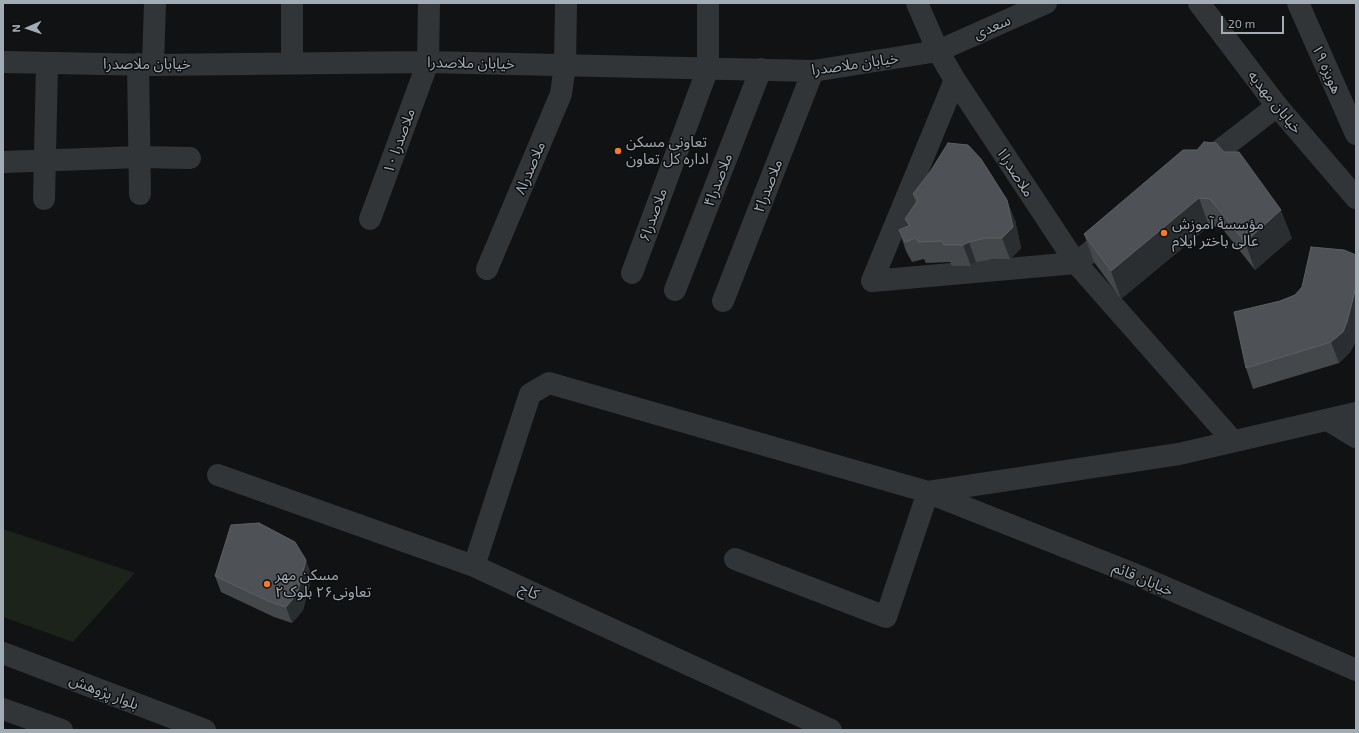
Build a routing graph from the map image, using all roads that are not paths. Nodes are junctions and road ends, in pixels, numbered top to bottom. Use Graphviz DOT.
graph roads {
  1 [pos="154,3"];
  2 [pos="292,3"];
  3 [pos="429,3"];
  4 [pos="566,3"];
  5 [pos="708,3"];
  6 [pos="917,3"];
  7 [pos="1046,3"];
  8 [pos="1199,3"];
  9 [pos="1298,3"];
  10 [pos="938,51"];
  11 [pos="3,62"];
  12 [pos="428,62"];
  13 [pos="292,63"];
  14 [pos="47,64"];
  15 [pos="146,64"];
  16 [pos="565,64"];
  17 [pos="708,68"];
  18 [pos="761,69"];
  19 [pos="813,71"];
  20 [pos="955,80"];
  21 [pos="1277,106"];
  22 [pos="1356,134"];
  23 [pos="139,157"];
  24 [pos="190,158"];
  25 [pos="43,160"];
  26 [pos="3,162"];
  27 [pos="1182,180"];
  28 [pos="140,194"];
  29 [pos="1356,198"];
  30 [pos="44,199"];
  31 [pos="370,219"];
  32 [pos="1126,224"];
  33 [pos="1076,263"];
  34 [pos="487,269"];
  35 [pos="632,273"];
  36 [pos="675,290"];
  37 [pos="723,301"];
  38 [pos="1356,413"];
  39 [pos="1328,420"];
  40 [pos="1356,437"];
  41 [pos="1234,441"];
  42 [pos="218,475"];
  43 [pos="928,492"];
  44 [pos="735,559"];
  45 [pos="474,566"];
  46 [pos="3,653"];
  47 [pos="1356,670"];
  48 [pos="3,708"];
  49 [pos="62,730"];
  50 [pos="205,730"];
  51 [pos="831,730"];
  1 -- 15 [label="street"];
  2 -- 13 [label="street"];
  3 -- 12 [label="street, ملاصدرا ۱۰"];
  4 -- 16 [label="street, ملاصدرا۸"];
  5 -- 17 [label="street"];
  6 -- 10 [label="street, ملاصدرا۱"];
  7 -- 10 [label="street, سعدی"];
  8 -- 21 [label="street, خیابان مهدیه"];
  9 -- 22 [label="street, هویزه ۱۹"];
  10 -- 19 [label="street, خیابان ملاصدرا"];
  10 -- 20 [label="street, ملاصدرا۱"];
  11 -- 14 [label="street, خیابان ملاصدرا"];
  12 -- 13 [label="street, خیابان ملاصدرا"];
  12 -- 16 [label="street, خیابان ملاصدرا"];
  12 -- 31 [label="street, ملاصدرا ۱۰"];
  13 -- 15 [label="street, خیابان ملاصدرا"];
  14 -- 15 [label="street, خیابان ملاصدرا"];
  14 -- 25 [label="street"];
  15 -- 23 [label="street"];
  16 -- 17 [label="street, خیابان ملاصدرا"];
  16 -- 34 [label="street, ملاصدرا۸"];
  17 -- 18 [label="street, خیابان ملاصدرا"];
  17 -- 35 [label="street, ملاصدرا۶"];
  18 -- 19 [label="street, خیابان ملاصدرا"];
  18 -- 36 [label="street, ملاصدرا۴"];
  19 -- 37 [label="street, ملاصدرا۲"];
  20 -- 33 [label="street, ملاصدرا۱"];
  20 -- 33 [label="street"];
  21 -- 27 [label="street"];
  21 -- 29 [label="street, خیابان مهدیه"];
  23 -- 24 [label="street"];
  23 -- 25 [label="street"];
  23 -- 28 [label="street"];
  25 -- 26 [label="street"];
  25 -- 30 [label="street"];
  32 -- 33 [label="street"];
  33 -- 41 [label="street, ملاصدرا۱"];
  38 -- 39 [label="street"];
  39 -- 40 [label="street"];
  39 -- 41 [label="street"];
  41 -- 43 [label="street"];
  42 -- 45 [label="street, کاج"];
  43 -- 44 [label="street"];
  43 -- 45 [label="street, خیابان قائم"];
  43 -- 47 [label="street, خیابان قائم"];
  45 -- 51 [label="street, کاج"];
  46 -- 50 [label="street, بلوار پژوهش"];
  48 -- 49 [label="street"];
}
